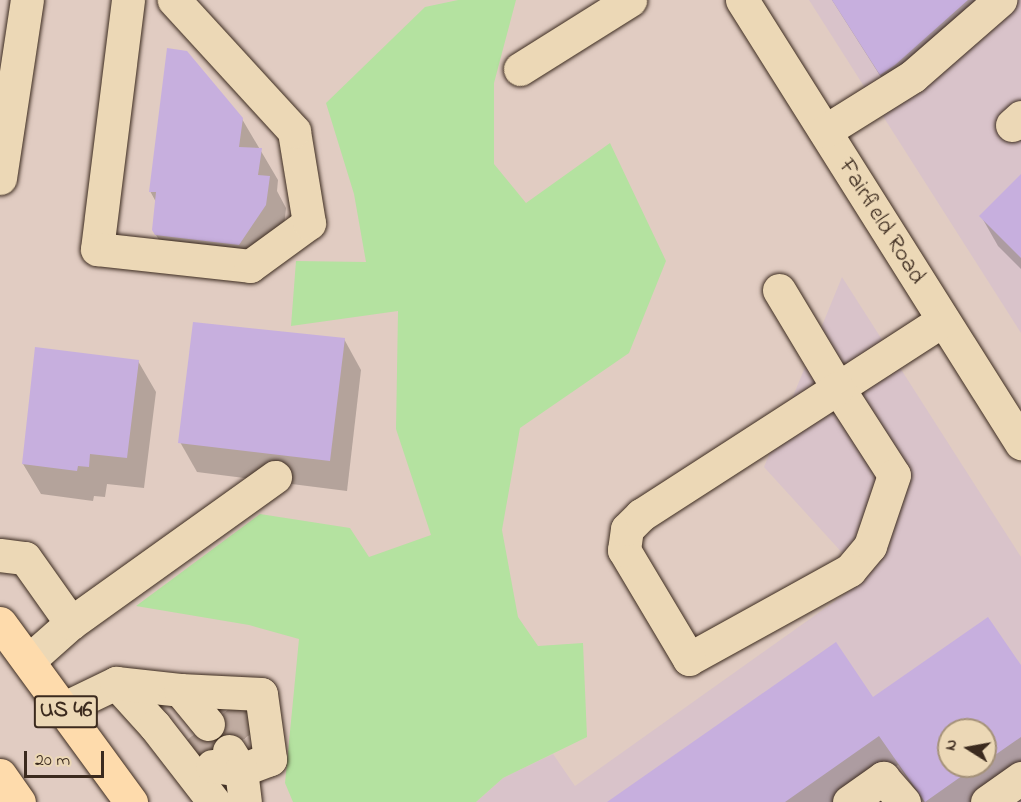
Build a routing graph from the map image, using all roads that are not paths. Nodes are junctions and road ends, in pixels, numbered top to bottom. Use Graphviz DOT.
graph roads {
  1 [pos="128,0"];
  2 [pos="174,0"];
  3 [pos="630,0"];
  4 [pos="742,0"];
  5 [pos="1000,0"];
  6 [pos="17,13"];
  7 [pos="520,69"];
  8 [pos="825,131"];
  9 [pos="0,178"];
  10 [pos="779,290"];
  11 [pos="943,320"];
  12 [pos="838,388"];
  13 [pos="1021,443"];
  14 [pos="275,477"];
  15 [pos="0,555"];
  16 [pos="0,622"];
  17 [pos="71,624"];
  18 [pos="28,661"];
  19 [pos="116,683"];
  20 [pos="180,690"];
  21 [pos="64,708"];
  22 [pos="208,724"];
  23 [pos="1021,778"];
  24 [pos="131,802"];
  25 [pos="214,802"];
  26 [pos="245,802"];
  27 [pos="849,802"];
  28 [pos="904,802"];
  29 [pos="987,802"];
  1 -- 2 [label="street"];
  3 -- 7 [label="street"];
  4 -- 8 [label="street, Fairfield Road"];
  5 -- 8 [label="street"];
  6 -- 9 [label="street"];
  8 -- 11 [label="street, Fairfield Road"];
  10 -- 12 [label="street"];
  11 -- 12 [label="street"];
  11 -- 13 [label="street, Fairfield Road"];
  12 -- 12 [label="street"];
  14 -- 17 [label="street"];
  15 -- 17 [label="street"];
  16 -- 18 [label="highway, US 46"];
  17 -- 18 [label="street"];
  18 -- 21 [label="highway, US 46"];
  19 -- 20 [label="street"];
  19 -- 21 [label="street"];
  19 -- 25 [label="street"];
  20 -- 22 [label="street"];
  20 -- 26 [label="street"];
  21 -- 24 [label="highway, US 46"];
  23 -- 29 [label="street"];
  27 -- 28 [label="street"];
}
